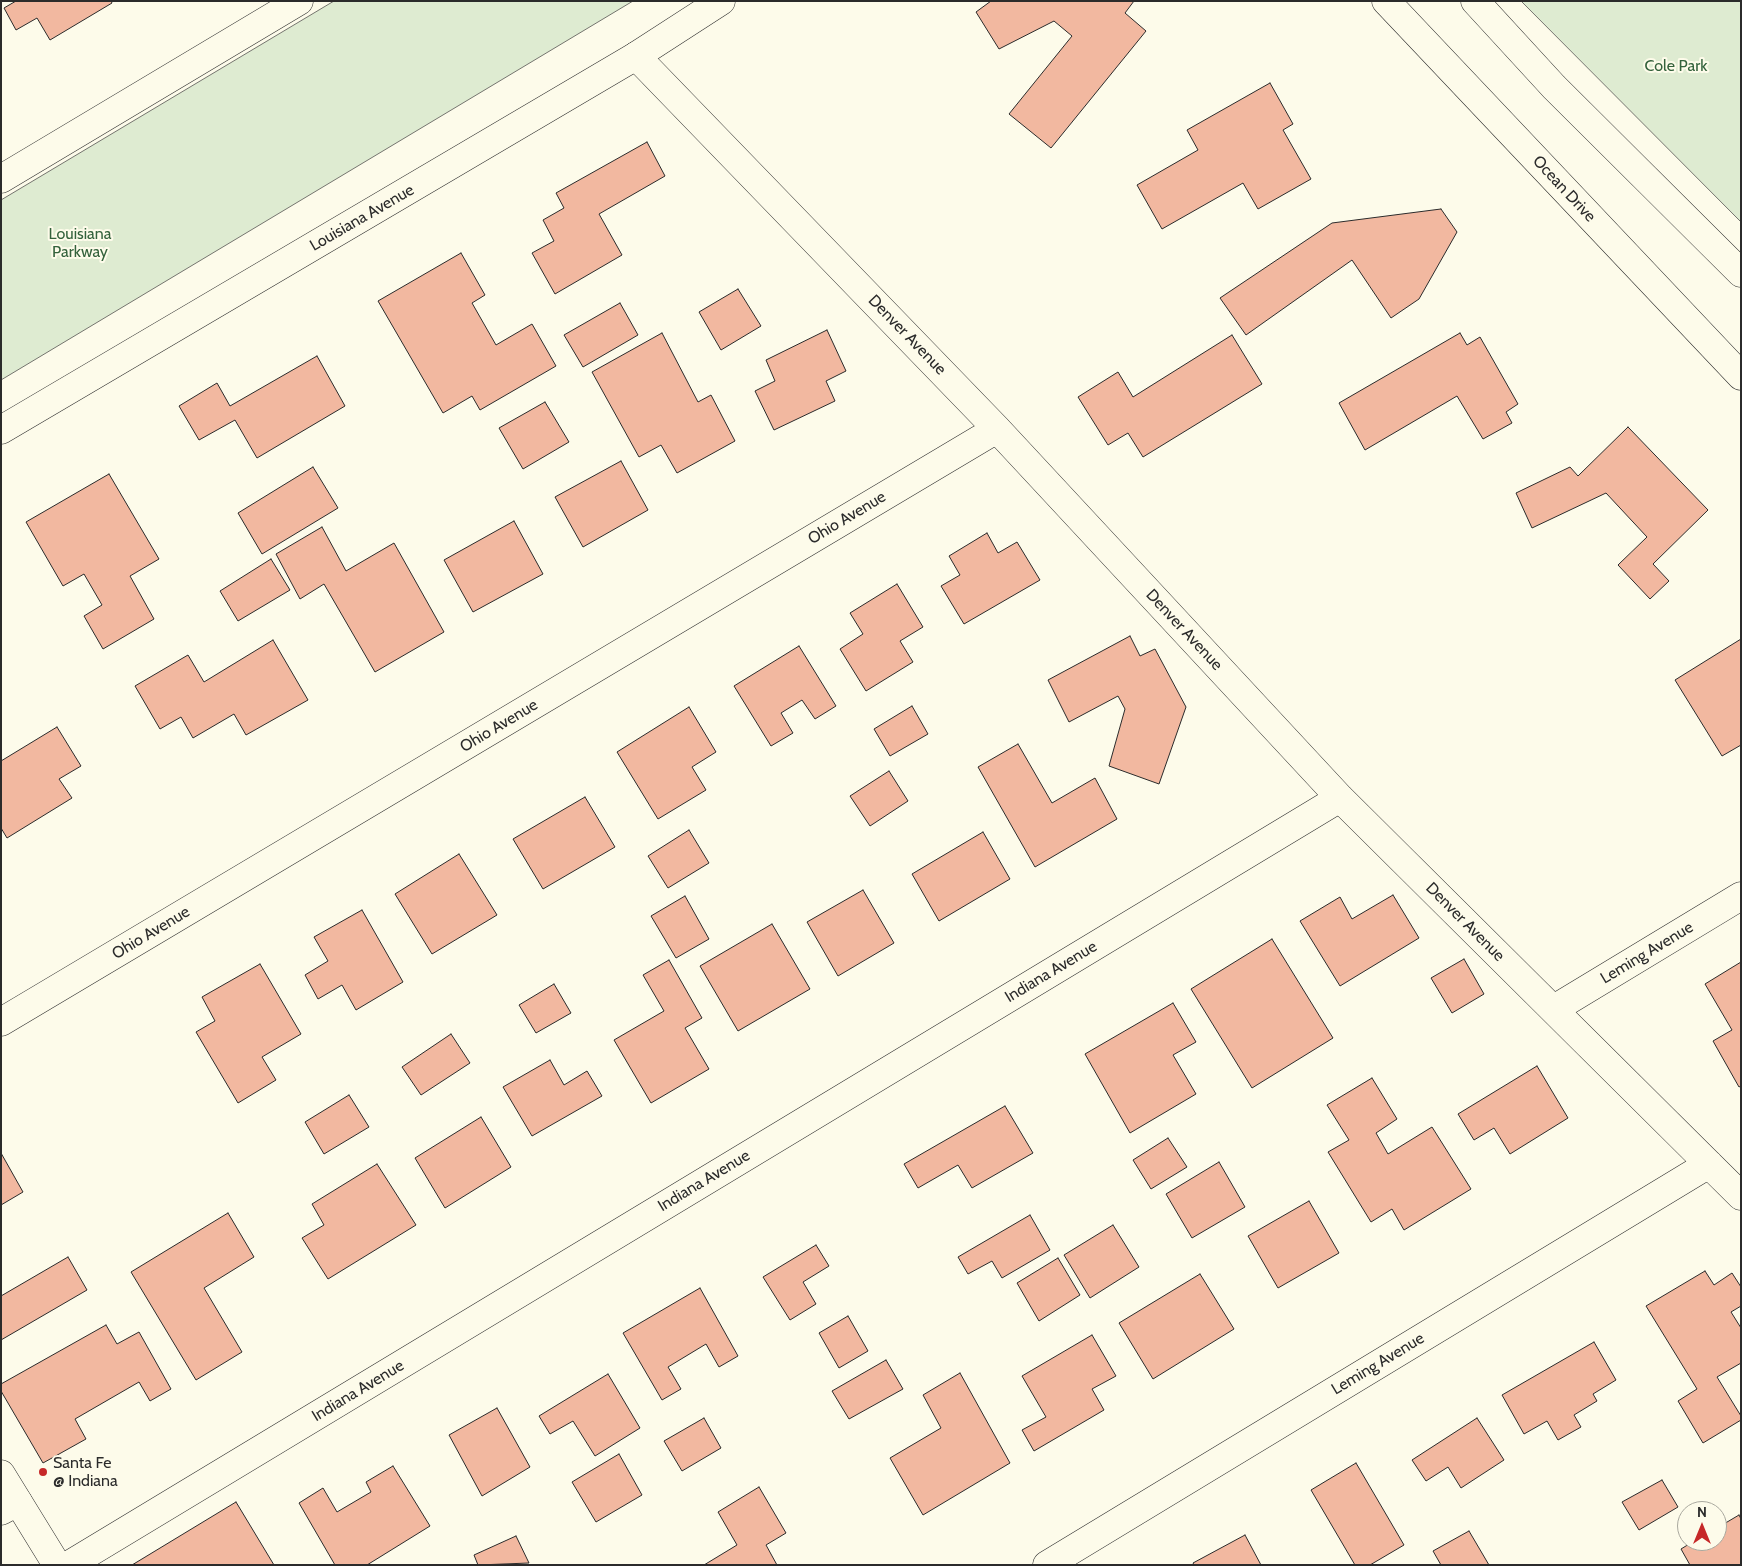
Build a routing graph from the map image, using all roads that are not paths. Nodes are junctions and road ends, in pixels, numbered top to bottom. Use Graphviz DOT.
graph roads {
  1 [pos="299,1"];
  2 [pos="721,1"];
  3 [pos="1386,1"];
  4 [pos="1475,1"];
  5 [pos="636,56"];
  6 [pos="1,179"];
  7 [pos="1741,273"];
  8 [pos="1741,376"];
  9 [pos="997,429"];
  10 [pos="1,430"];
  11 [pos="1340,798"];
  12 [pos="1741,896"];
  13 [pos="1554,1009"];
  14 [pos="1,1022"];
  15 [pos="1709,1164"];
  16 [pos="1741,1196"];
  17 [pos="1,1474"];
  18 [pos="10,1507"];
  19 [pos="57,1565"];
  20 [pos="69,1565"];
  21 [pos="1048,1565"];
  1 -- 6 [label="street"];
  2 -- 5 [label="street, Louisiana Avenue"];
  3 -- 8 [label="street, Ocean Drive"];
  4 -- 7 [label="street"];
  5 -- 9 [label="street, Denver Avenue"];
  5 -- 10 [label="street, Louisiana Avenue"];
  9 -- 11 [label="street, Denver Avenue"];
  9 -- 14 [label="street, Ohio Avenue"];
  11 -- 13 [label="street, Denver Avenue"];
  11 -- 20 [label="street, Indiana Avenue"];
  12 -- 13 [label="street, Leming Avenue"];
  13 -- 15 [label="street, Denver Avenue"];
  15 -- 16 [label="street, Denver Avenue"];
  15 -- 21 [label="street, Leming Avenue"];
  17 -- 18 [label="street"];
  18 -- 19 [label="street"];
}
